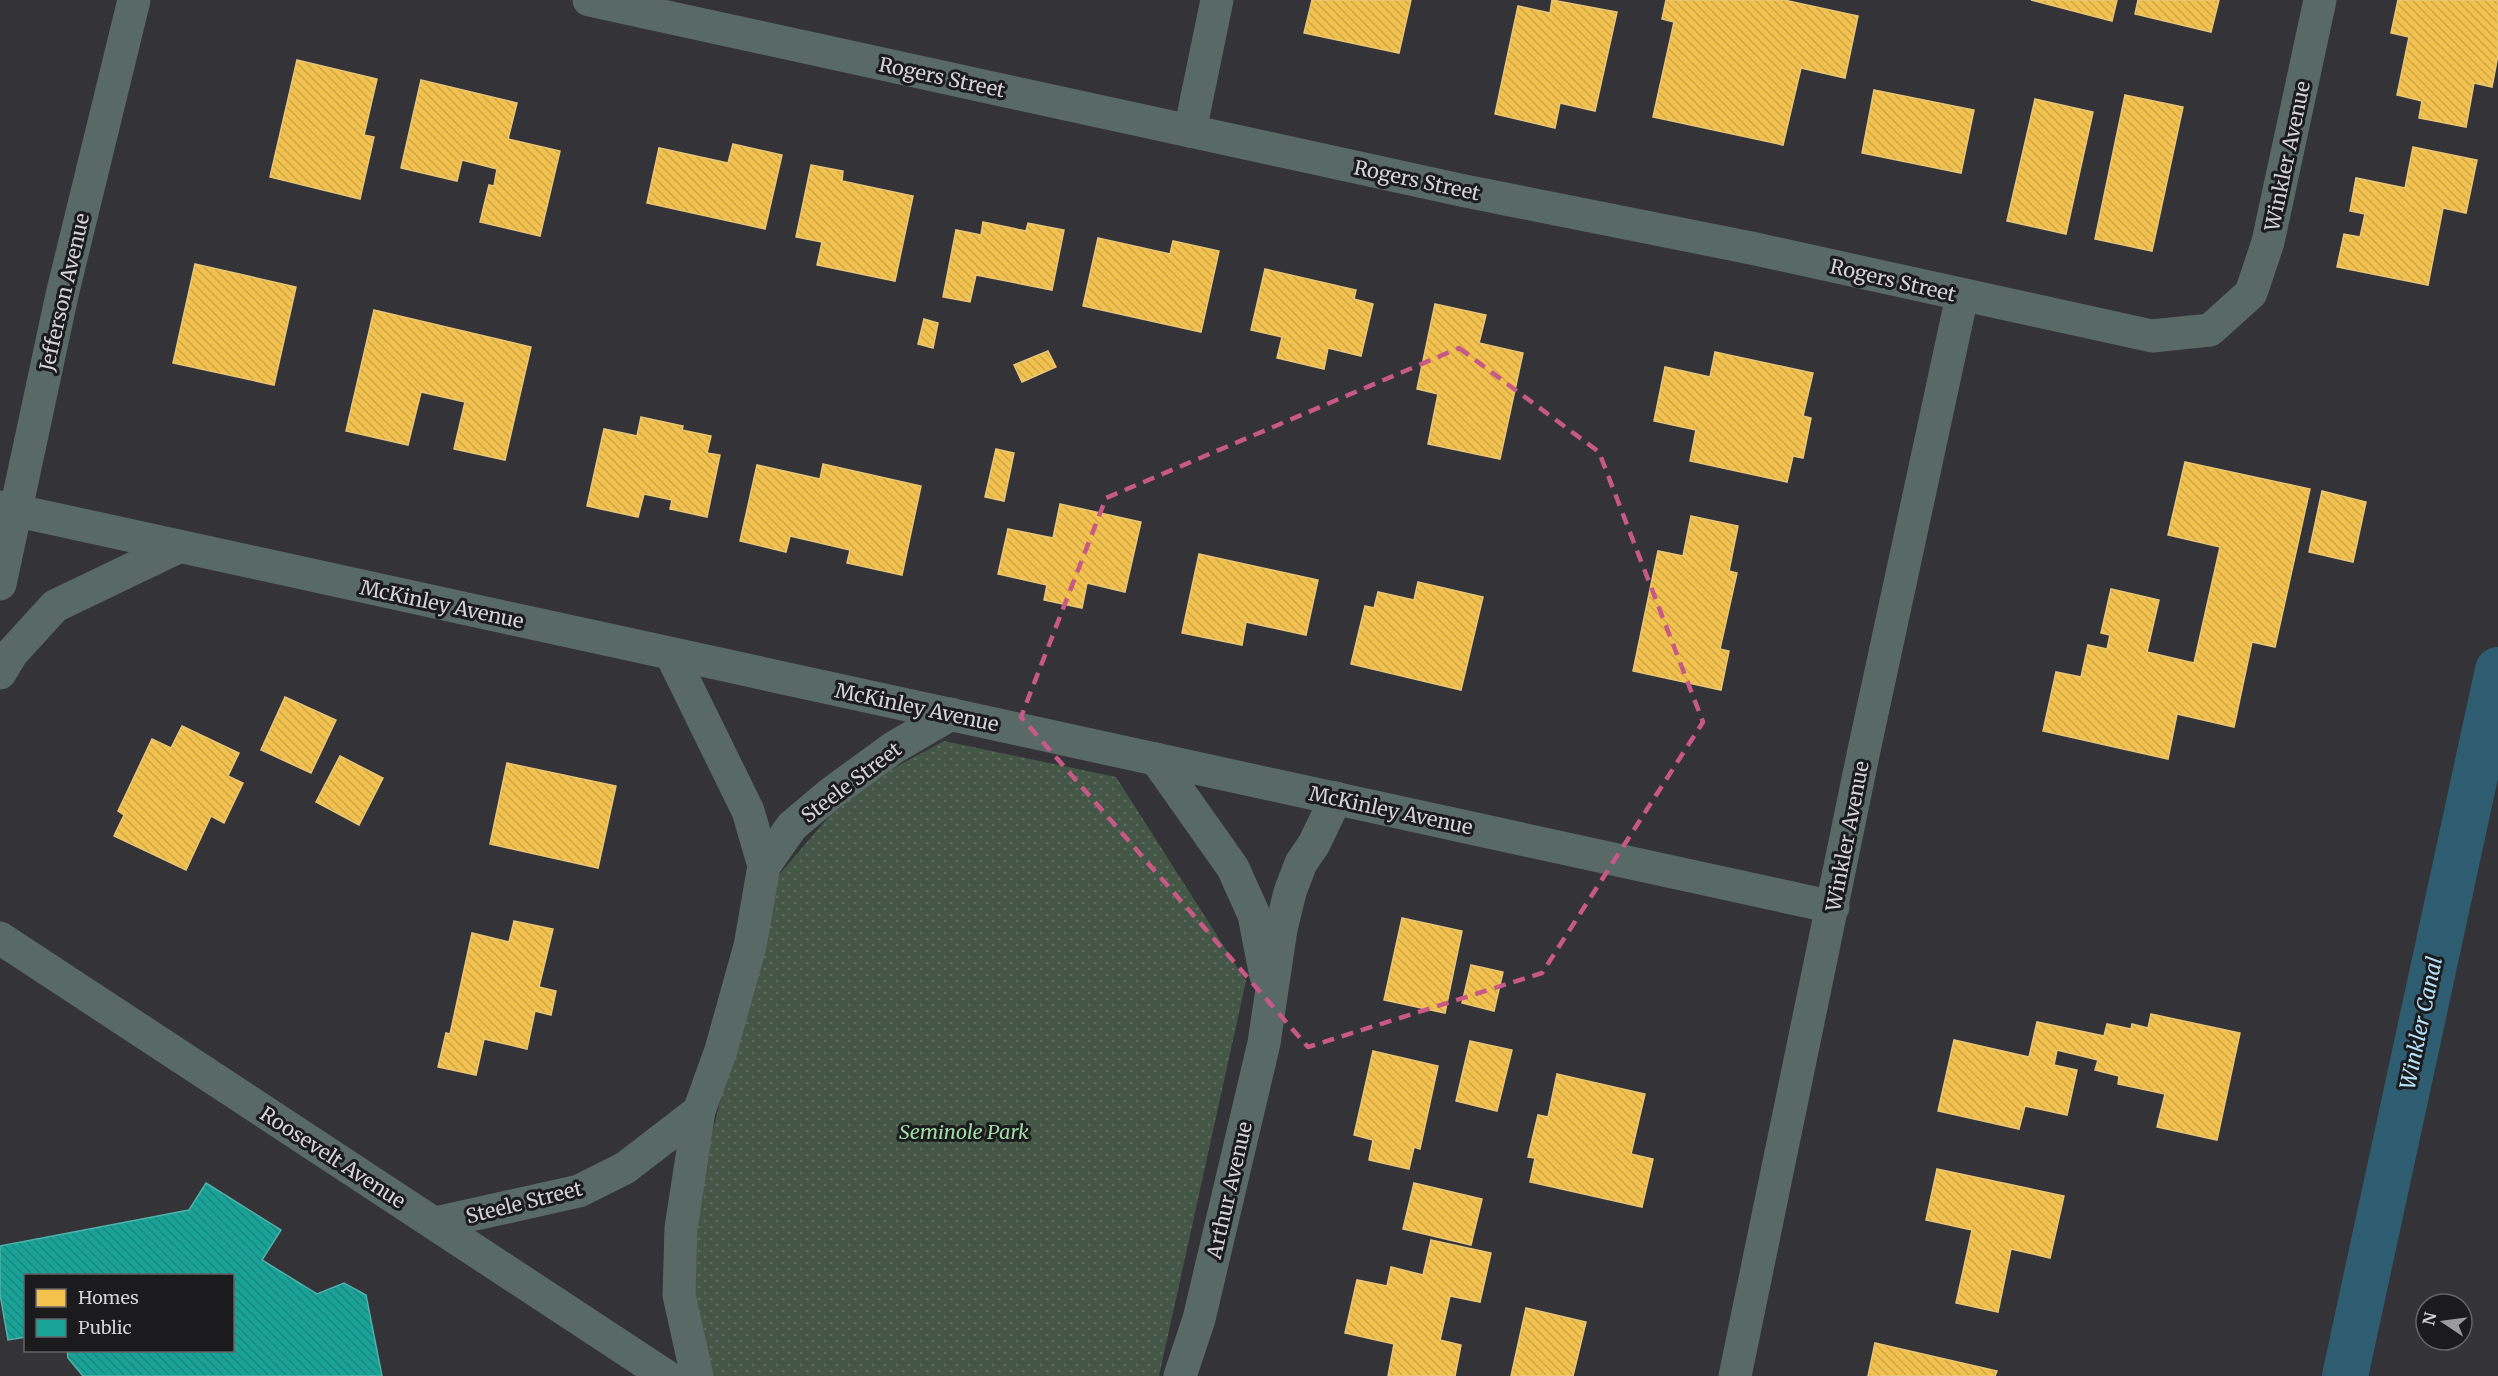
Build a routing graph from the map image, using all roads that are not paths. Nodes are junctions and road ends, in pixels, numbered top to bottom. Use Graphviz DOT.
graph roads {
  1 [pos="134,0"];
  2 [pos="589,0"];
  3 [pos="1217,0"];
  4 [pos="2320,0"];
  5 [pos="1190,131"];
  6 [pos="1962,296"];
  7 [pos="2238,304"];
  8 [pos="8,508"];
  9 [pos="178,547"];
  10 [pos="0,584"];
  11 [pos="671,654"];
  12 [pos="0,673"];
  13 [pos="951,714"];
  14 [pos="1156,759"];
  15 [pos="1336,798"];
  16 [pos="764,866"];
  17 [pos="1833,906"];
  18 [pos="0,938"];
  19 [pos="1271,1003"];
  20 [pos="699,1111"];
  21 [pos="435,1223"];
  22 [pos="666,1376"];
  23 [pos="697,1376"];
  24 [pos="1180,1376"];
  25 [pos="1736,1376"];
  1 -- 8 [label="street, Jefferson Avenue"];
  2 -- 5 [label="street, Rogers Street"];
  3 -- 5 [label="street"];
  4 -- 7 [label="street, Winkler Avenue"];
  5 -- 6 [label="street, Rogers Street"];
  6 -- 7 [label="street, Rogers Street"];
  6 -- 17 [label="street, Winkler Avenue"];
  8 -- 9 [label="street, McKinley Avenue"];
  8 -- 10 [label="street, Jefferson Avenue"];
  9 -- 11 [label="street, McKinley Avenue"];
  9 -- 12 [label="street"];
  11 -- 13 [label="street, McKinley Avenue"];
  11 -- 16 [label="street, Steele Street"];
  13 -- 14 [label="street, McKinley Avenue"];
  13 -- 16 [label="street, Steele Street"];
  14 -- 15 [label="street, McKinley Avenue"];
  14 -- 19 [label="street, Arthur Avenue"];
  15 -- 17 [label="street, McKinley Avenue"];
  15 -- 19 [label="street, Arthur Avenue"];
  16 -- 20 [label="street, Steele Street"];
  17 -- 25 [label="street, Winkler Avenue"];
  18 -- 21 [label="street, Roosevelt Avenue"];
  19 -- 24 [label="street, Arthur Avenue"];
  20 -- 21 [label="street, Steele Street"];
  20 -- 23 [label="street, Steele Street"];
  21 -- 22 [label="street, Roosevelt Avenue"];
}
